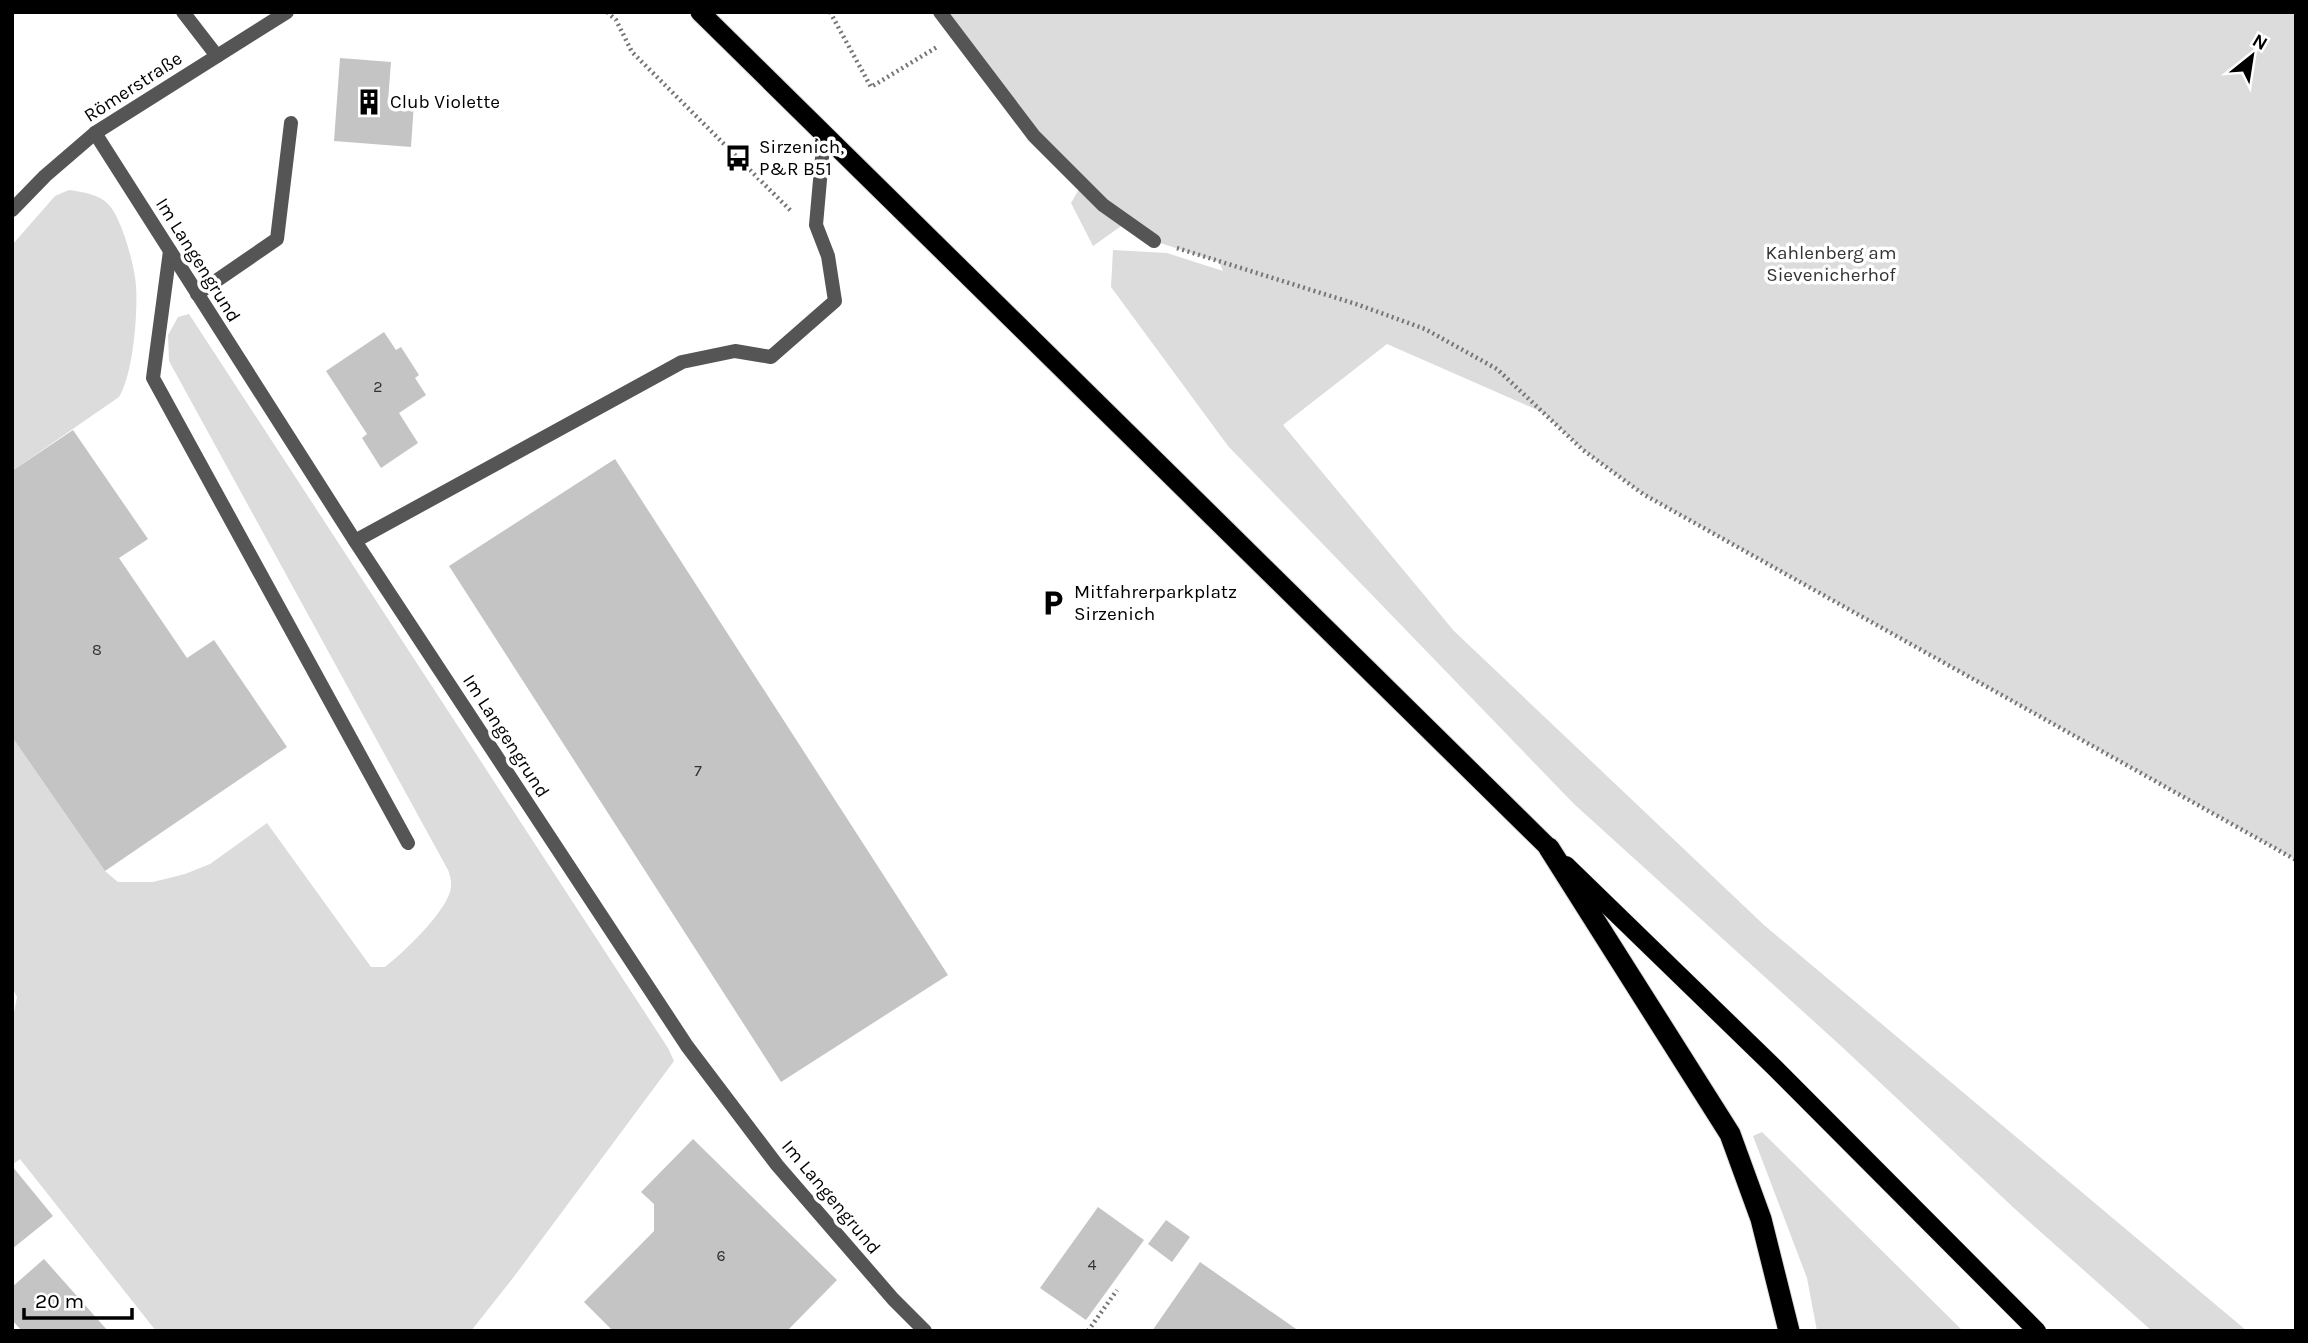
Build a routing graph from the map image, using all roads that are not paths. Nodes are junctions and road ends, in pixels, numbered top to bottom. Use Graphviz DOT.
graph roads {
  1 [pos="183,12"];
  2 [pos="287,12"];
  3 [pos="700,12"];
  4 [pos="940,12"];
  5 [pos="217,57"];
  6 [pos="291,123"];
  7 [pos="95,133"];
  8 [pos="824,135"];
  9 [pos="12,210"];
  10 [pos="1154,241"];
  11 [pos="170,251"];
  12 [pos="197,294"];
  13 [pos="355,541"];
  14 [pos="408,842"];
  15 [pos="1549,848"];
  16 [pos="925,1331"];
  17 [pos="1789,1331"];
  18 [pos="2037,1331"];
  1 -- 5 [label="street"];
  2 -- 5 [label="street, Römerstraße"];
  3 -- 8 [label="highway"];
  4 -- 10 [label="street"];
  5 -- 7 [label="street, Römerstraße"];
  6 -- 12 [label="street"];
  7 -- 9 [label="street, Römerstraße"];
  7 -- 11 [label="street, Im Langengrund"];
  8 -- 13 [label="street"];
  8 -- 15 [label="highway"];
  11 -- 12 [label="street, Im Langengrund"];
  11 -- 14 [label="street"];
  12 -- 13 [label="street, Im Langengrund"];
  13 -- 16 [label="street, Im Langengrund"];
  15 -- 17 [label="highway"];
  15 -- 18 [label="main road"];
}
